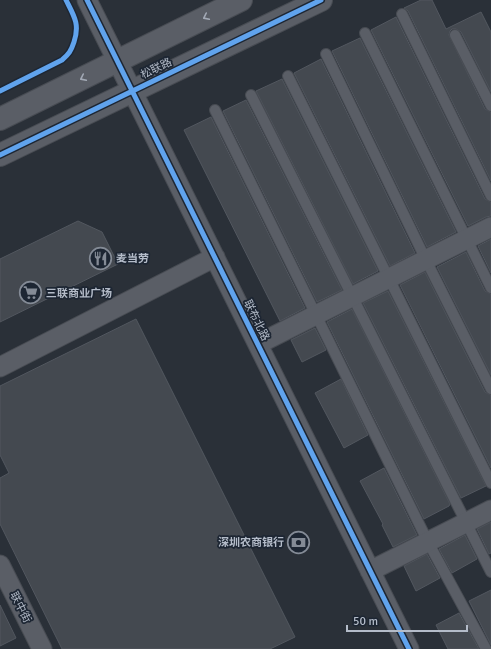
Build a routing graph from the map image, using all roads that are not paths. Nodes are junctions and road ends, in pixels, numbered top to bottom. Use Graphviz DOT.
graph roads {
  1 [pos="87,0"];
  2 [pos="241,0"];
  3 [pos="321,0"];
  4 [pos="402,14"];
  5 [pos="365,33"];
  6 [pos="455,36"];
  7 [pos="326,54"];
  8 [pos="118,61"];
  9 [pos="288,76"];
  10 [pos="132,91"];
  11 [pos="251,95"];
  12 [pos="491,106"];
  13 [pos="215,110"];
  14 [pos="0,119"];
  15 [pos="0,155"];
  16 [pos="491,196"];
  17 [pos="491,227"];
  18 [pos="467,239"];
  19 [pos="215,257"];
  20 [pos="426,260"];
  21 [pos="389,278"];
  22 [pos="491,288"];
  23 [pos="352,297"];
  24 [pos="316,315"];
  25 [pos="258,344"];
  26 [pos="0,367"];
  27 [pos="491,389"];
  28 [pos="491,483"];
  29 [pos="491,510"];
  30 [pos="465,523"];
  31 [pos="428,542"];
  32 [pos="0,565"];
  33 [pos="370,571"];
  34 [pos="491,572"];
  35 [pos="42,649"];
  36 [pos="409,649"];
  37 [pos="486,649"];
  1 -- 8 [label="street, 联布北路"];
  2 -- 8 [label="street, one-way"];
  3 -- 10 [label="street, 松联路"];
  4 -- 16 [label="lane"];
  5 -- 18 [label="lane"];
  6 -- 12 [label="lane"];
  7 -- 20 [label="lane"];
  8 -- 10 [label="street, 联布北路"];
  8 -- 14 [label="street, one-way"];
  9 -- 21 [label="lane"];
  10 -- 15 [label="street, 松联路"];
  10 -- 19 [label="street, 联布北路"];
  11 -- 23 [label="lane"];
  13 -- 24 [label="lane"];
  17 -- 18 [label="street"];
  18 -- 20 [label="street"];
  18 -- 22 [label="lane"];
  19 -- 25 [label="street, 联布北路"];
  19 -- 26 [label="street"];
  20 -- 21 [label="street"];
  20 -- 27 [label="lane"];
  21 -- 23 [label="street"];
  21 -- 28 [label="lane"];
  23 -- 24 [label="street"];
  23 -- 30 [label="lane"];
  24 -- 25 [label="street"];
  24 -- 31 [label="lane"];
  25 -- 33 [label="street, 联布北路"];
  29 -- 30 [label="street"];
  30 -- 31 [label="street"];
  30 -- 34 [label="lane"];
  31 -- 33 [label="street"];
  31 -- 37 [label="lane"];
  32 -- 35 [label="street, 联中街"];
  33 -- 36 [label="street, 联布北路"];
}
